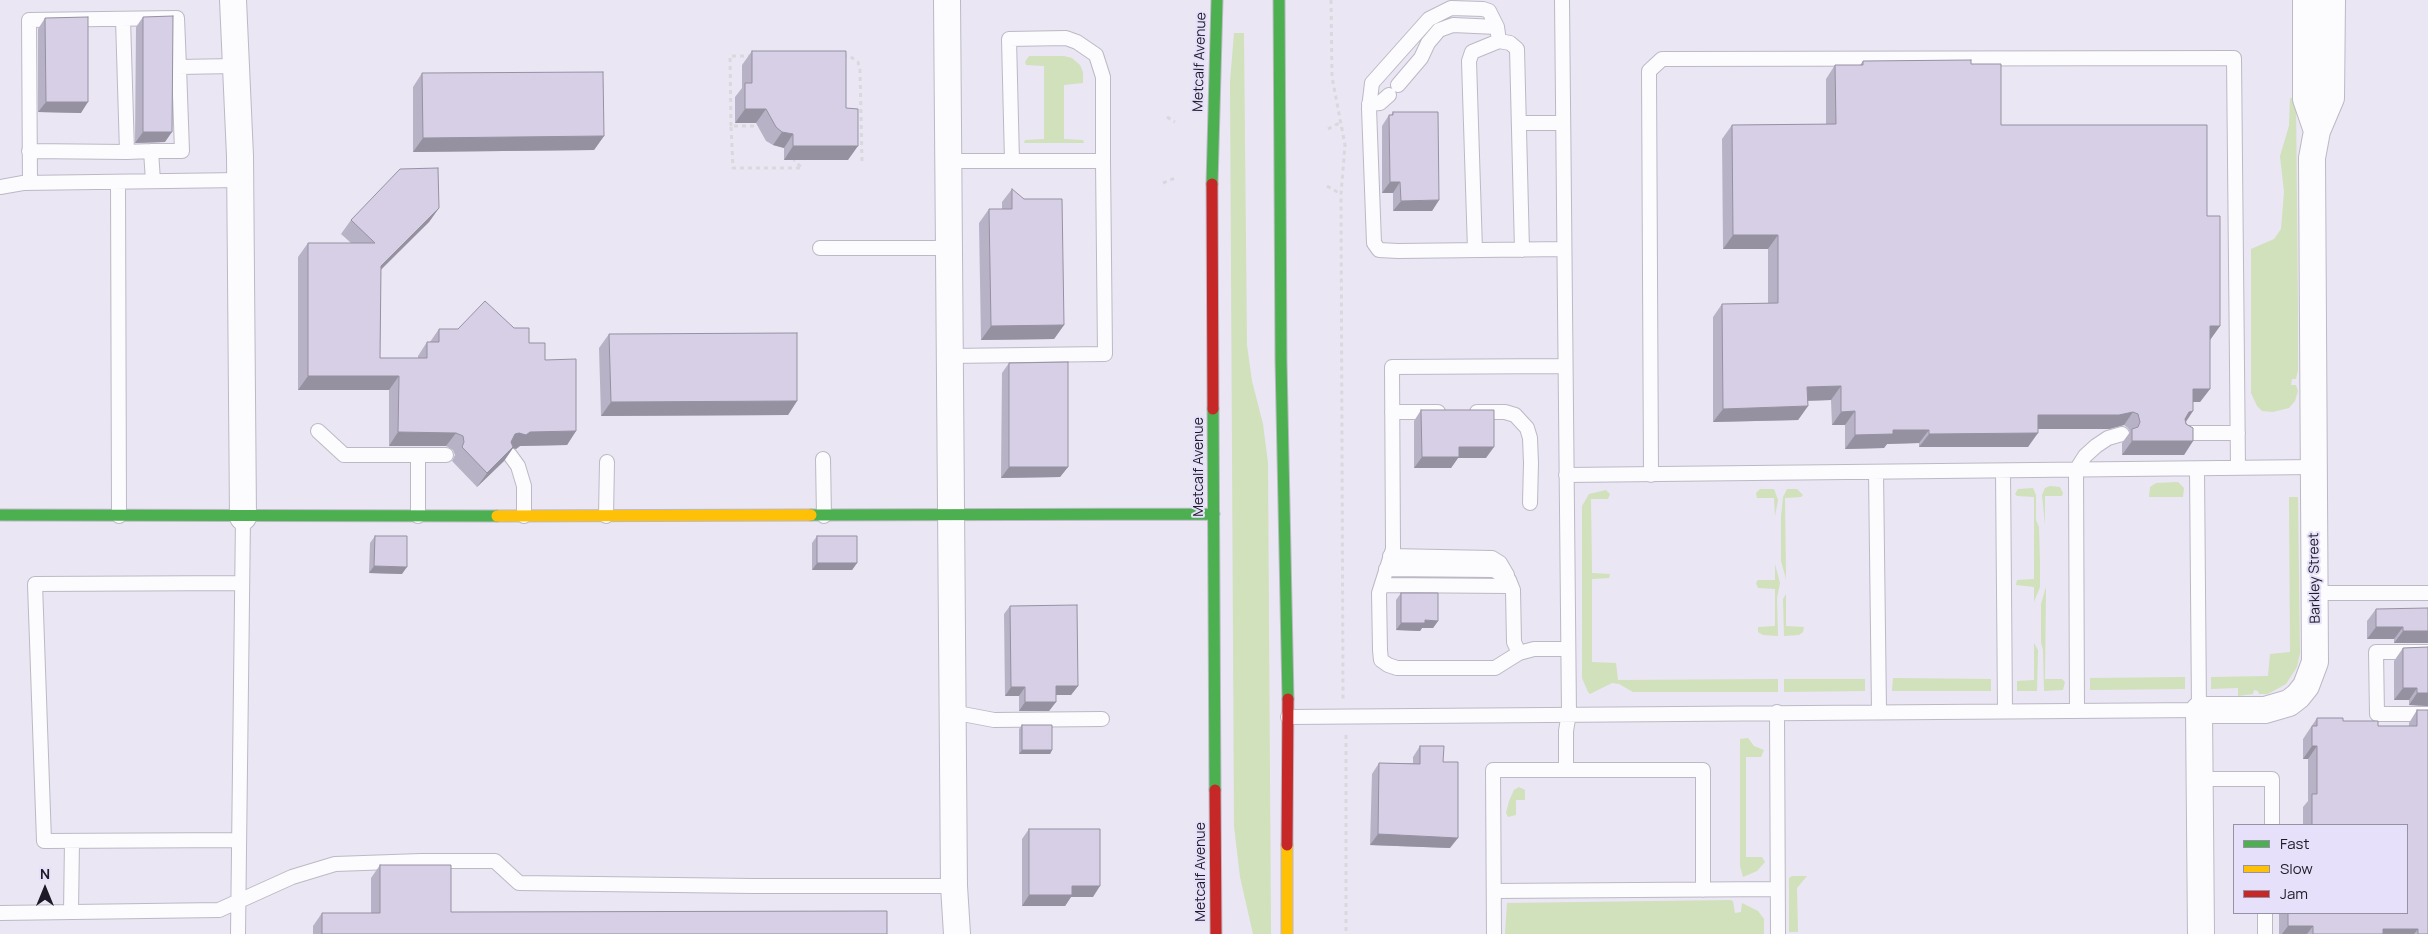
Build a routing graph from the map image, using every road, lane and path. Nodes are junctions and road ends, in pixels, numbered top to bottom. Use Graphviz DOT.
graph roads {
  1 [pos="233,0"];
  2 [pos="947,0"];
  3 [pos="1217,0"];
  4 [pos="1279,0"];
  5 [pos="1331,0"];
  6 [pos="1562,0"];
  7 [pos="2306,0"];
  8 [pos="2332,0"];
  9 [pos="123,19"];
  10 [pos="1498,34"];
  11 [pos="760,56"];
  12 [pos="839,56"];
  13 [pos="234,66"];
  14 [pos="179,67"];
  15 [pos="1369,104"];
  16 [pos="1167,117"];
  17 [pos="1175,122"];
  18 [pos="1341,122"];
  19 [pos="1520,123"];
  20 [pos="1563,123"];
  21 [pos="731,126"];
  22 [pos="754,126"];
  23 [pos="1328,129"];
  24 [pos="2316,131"];
  25 [pos="30,151"];
  26 [pos="151,151"];
  27 [pos="127,152"];
  28 [pos="794,160"];
  29 [pos="862,161"];
  30 [pos="948,161"];
  31 [pos="1012,161"];
  32 [pos="1103,162"];
  33 [pos="1175,178"];
  34 [pos="240,180"];
  35 [pos="153,181"];
  36 [pos="118,182"];
  37 [pos="30,183"];
  38 [pos="1163,183"];
  39 [pos="1327,186"];
  40 [pos="0,187"];
  41 [pos="1341,194"];
  42 [pos="820,248"];
  43 [pos="949,248"];
  44 [pos="1564,249"];
  45 [pos="1475,250"];
  46 [pos="1522,250"];
  47 [pos="950,356"];
  48 [pos="1565,366"];
  49 [pos="1392,412"];
  50 [pos="1448,412"];
  51 [pos="1467,412"];
  52 [pos="318,431"];
  53 [pos="2122,434"];
  54 [pos="2184,434"];
  55 [pos="2238,434"];
  56 [pos="418,455"];
  57 [pos="446,455"];
  58 [pos="510,455"];
  59 [pos="823,459"];
  60 [pos="607,462"];
  61 [pos="2314,467"];
  62 [pos="2238,468"];
  63 [pos="2197,469"];
  64 [pos="2076,470"];
  65 [pos="2003,471"];
  66 [pos="1876,472"];
  67 [pos="1566,475"];
  68 [pos="1651,475"];
  69 [pos="1530,503"];
  70 [pos="1214,514"];
  71 [pos="0,515"];
  72 [pos="951,515"];
  73 [pos="120,516"];
  74 [pos="418,516"];
  75 [pos="524,516"];
  76 [pos="606,516"];
  77 [pos="824,516"];
  78 [pos="243,517"];
  79 [pos="1388,563"];
  80 [pos="241,583"];
  81 [pos="1511,585"];
  82 [pos="1382,586"];
  83 [pos="2316,593"];
  84 [pos="2428,593"];
  85 [pos="1568,649"];
  86 [pos="2428,652"];
  87 [pos="1519,653"];
  88 [pos="2199,710"];
  89 [pos="1879,711"];
  90 [pos="2005,711"];
  91 [pos="2078,711"];
  92 [pos="952,712"];
  93 [pos="1777,712"];
  94 [pos="1569,713"];
  95 [pos="2428,714"];
  96 [pos="1288,716"];
  97 [pos="1342,716"];
  98 [pos="1102,720"];
  99 [pos="1566,770"];
  100 [pos="2200,779"];
  101 [pos="2272,824"];
  102 [pos="238,840"];
  103 [pos="72,841"];
  104 [pos="954,886"];
  105 [pos="1777,889"];
  106 [pos="1703,890"];
  107 [pos="1494,891"];
  108 [pos="238,902"];
  109 [pos="71,912"];
  110 [pos="0,913"];
  111 [pos="2265,914"];
  112 [pos="238,934"];
  113 [pos="957,934"];
  114 [pos="1216,934"];
  115 [pos="1287,934"];
  116 [pos="1346,934"];
  117 [pos="1494,934"];
  118 [pos="1778,934"];
  119 [pos="2201,934"];
  120 [pos="2266,934"];
  1 -- 13 [label="street"];
  2 -- 30 [label="street"];
  3 -- 70 [label="main road, Metcalf Avenue"];
  4 -- 96 [label="main road"];
  5 -- 18 [label="path"];
  6 -- 20 [label="lane"];
  7 -- 24 [label="street, Barkley Street"];
  8 -- 24 [label="street, Barkley Street"];
  9 -- 14 [label="lane"];
  9 -- 25 [label="lane"];
  9 -- 27 [label="lane"];
  10 -- 15 [label="lane"];
  10 -- 15 [label="lane"];
  10 -- 19 [label="lane"];
  10 -- 45 [label="lane"];
  11 -- 21 [label="path"];
  12 -- 29 [label="path"];
  13 -- 14 [label="lane"];
  13 -- 34 [label="street"];
  14 -- 26 [label="lane"];
  15 -- 45 [label="lane"];
  16 -- 17 [label="path"];
  18 -- 23 [label="path"];
  18 -- 41 [label="path"];
  19 -- 20 [label="lane"];
  19 -- 46 [label="lane"];
  20 -- 44 [label="lane"];
  21 -- 22 [label="path"];
  21 -- 28 [label="path"];
  24 -- 61 [label="street, Barkley Street"];
  25 -- 27 [label="lane"];
  25 -- 37 [label="lane"];
  26 -- 27 [label="lane"];
  26 -- 35 [label="lane"];
  30 -- 31 [label="lane"];
  30 -- 43 [label="street"];
  31 -- 32 [label="lane"];
  31 -- 32 [label="lane"];
  32 -- 47 [label="lane"];
  33 -- 38 [label="path"];
  34 -- 35 [label="lane"];
  34 -- 78 [label="street"];
  35 -- 36 [label="lane"];
  36 -- 37 [label="lane"];
  36 -- 73 [label="lane"];
  37 -- 40 [label="lane"];
  39 -- 41 [label="path"];
  41 -- 97 [label="path"];
  42 -- 43 [label="lane"];
  43 -- 47 [label="street"];
  44 -- 46 [label="lane"];
  44 -- 48 [label="lane"];
  45 -- 46 [label="lane"];
  47 -- 72 [label="street"];
  48 -- 49 [label="lane"];
  48 -- 67 [label="lane"];
  49 -- 50 [label="lane"];
  49 -- 79 [label="lane"];
  51 -- 69 [label="lane"];
  52 -- 56 [label="lane"];
  53 -- 64 [label="lane"];
  54 -- 55 [label="lane"];
  55 -- 62 [label="lane"];
  55 -- 68 [label="lane"];
  56 -- 57 [label="lane"];
  56 -- 74 [label="lane"];
  58 -- 75 [label="lane"];
  59 -- 77 [label="lane"];
  60 -- 76 [label="lane"];
  61 -- 62 [label="lane"];
  61 -- 83 [label="street, Barkley Street"];
  62 -- 63 [label="lane"];
  63 -- 64 [label="lane"];
  63 -- 88 [label="lane"];
  64 -- 65 [label="lane"];
  64 -- 91 [label="lane"];
  65 -- 66 [label="lane"];
  65 -- 90 [label="lane"];
  66 -- 68 [label="lane"];
  66 -- 89 [label="lane"];
  67 -- 68 [label="lane"];
  67 -- 85 [label="lane"];
  70 -- 72 [label="main road"];
  70 -- 114 [label="main road, Metcalf Avenue"];
  71 -- 73 [label="main road"];
  72 -- 77 [label="main road"];
  72 -- 92 [label="street"];
  73 -- 78 [label="main road"];
  74 -- 75 [label="main road"];
  74 -- 78 [label="main road"];
  75 -- 76 [label="main road"];
  76 -- 77 [label="main road"];
  78 -- 80 [label="lane"];
  79 -- 81 [label="lane"];
  79 -- 82 [label="lane"];
  80 -- 102 [label="lane"];
  80 -- 103 [label="lane"];
  81 -- 82 [label="lane"];
  81 -- 87 [label="lane"];
  82 -- 87 [label="lane"];
  83 -- 84 [label="lane"];
  83 -- 88 [label="street, Barkley Street"];
  85 -- 87 [label="lane"];
  85 -- 94 [label="lane"];
  86 -- 95 [label="lane"];
  88 -- 91 [label="lane"];
  88 -- 100 [label="street"];
  89 -- 90 [label="lane"];
  89 -- 93 [label="lane"];
  90 -- 91 [label="lane"];
  92 -- 98 [label="lane"];
  92 -- 104 [label="street"];
  93 -- 94 [label="lane"];
  93 -- 105 [label="lane"];
  94 -- 97 [label="lane"];
  94 -- 99 [label="lane"];
  96 -- 97 [label="lane"];
  96 -- 115 [label="main road"];
  97 -- 116 [label="path"];
  99 -- 106 [label="lane"];
  99 -- 107 [label="lane"];
  100 -- 101 [label="lane"];
  100 -- 119 [label="street"];
  102 -- 103 [label="lane"];
  102 -- 108 [label="lane"];
  103 -- 109 [label="lane"];
  104 -- 108 [label="lane"];
  104 -- 113 [label="street"];
  105 -- 106 [label="lane"];
  105 -- 118 [label="lane"];
  106 -- 107 [label="lane"];
  107 -- 117 [label="lane"];
  108 -- 109 [label="lane"];
  108 -- 112 [label="lane"];
  109 -- 110 [label="lane"];
  111 -- 120 [label="lane"];
}
